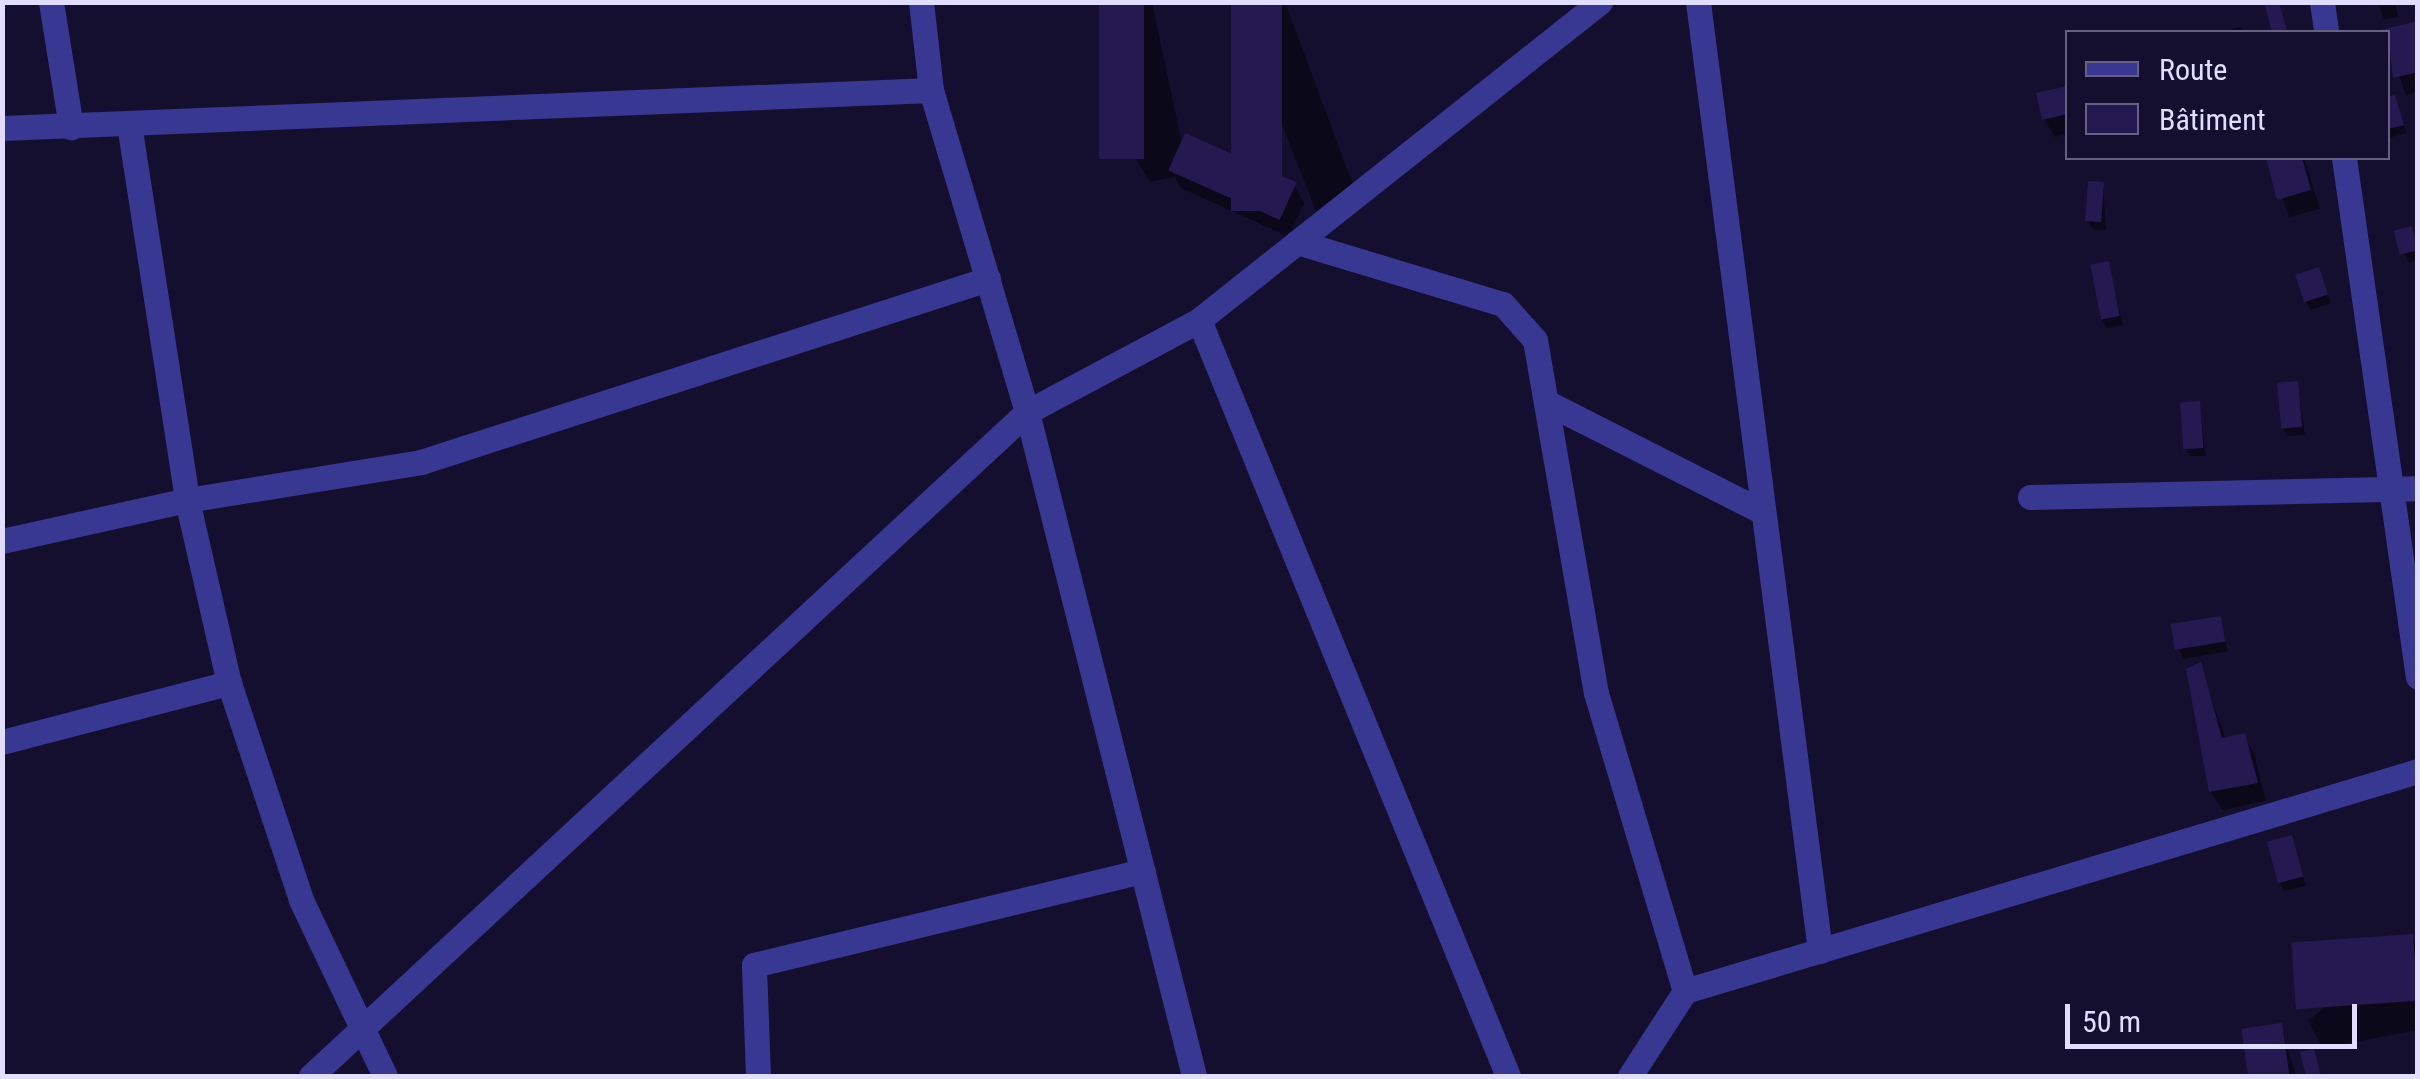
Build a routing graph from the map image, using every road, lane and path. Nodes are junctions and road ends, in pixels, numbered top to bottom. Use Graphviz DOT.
graph roads {
  1 [pos="52,2"];
  2 [pos="921,2"];
  3 [pos="1600,2"];
  4 [pos="1698,2"];
  5 [pos="2322,2"];
  6 [pos="2326,30"];
  7 [pos="931,90"];
  8 [pos="129,124"];
  9 [pos="70,126"];
  10 [pos="2,128"];
  11 [pos="2344,160"];
  12 [pos="1297,242"];
  13 [pos="988,279"];
  14 [pos="1199,320"];
  15 [pos="1546,402"];
  16 [pos="1027,412"];
  17 [pos="2418,488"];
  18 [pos="2391,490"];
  19 [pos="2030,497"];
  20 [pos="187,500"];
  21 [pos="1763,512"];
  22 [pos="2,541"];
  23 [pos="2418,677"];
  24 [pos="229,682"];
  25 [pos="2,742"];
  26 [pos="2418,771"];
  27 [pos="1143,871"];
  28 [pos="1820,951"];
  29 [pos="1685,992"];
  30 [pos="362,1029"];
  31 [pos="310,1076"];
  32 [pos="384,1076"];
  33 [pos="758,1076"];
  34 [pos="1194,1076"];
  35 [pos="1508,1076"];
  36 [pos="1630,1076"];
  1 -- 9 [label="street"];
  2 -- 7 [label="street"];
  3 -- 12 [label="street"];
  4 -- 21 [label="street"];
  5 -- 6 [label="street"];
  7 -- 8 [label="street"];
  7 -- 13 [label="street"];
  8 -- 9 [label="street"];
  8 -- 20 [label="street"];
  9 -- 10 [label="street"];
  11 -- 18 [label="street"];
  12 -- 14 [label="street"];
  12 -- 15 [label="street"];
  13 -- 16 [label="street"];
  13 -- 20 [label="street"];
  14 -- 16 [label="street"];
  14 -- 35 [label="street"];
  15 -- 21 [label="street"];
  15 -- 29 [label="street"];
  16 -- 27 [label="street"];
  16 -- 30 [label="street"];
  17 -- 18 [label="street"];
  18 -- 19 [label="street"];
  18 -- 23 [label="street"];
  20 -- 22 [label="street"];
  20 -- 24 [label="street"];
  21 -- 28 [label="street"];
  24 -- 25 [label="street"];
  24 -- 30 [label="street"];
  26 -- 28 [label="street"];
  27 -- 33 [label="street"];
  27 -- 34 [label="street"];
  28 -- 29 [label="street"];
  29 -- 36 [label="street"];
  30 -- 31 [label="street"];
  30 -- 32 [label="street"];
}
